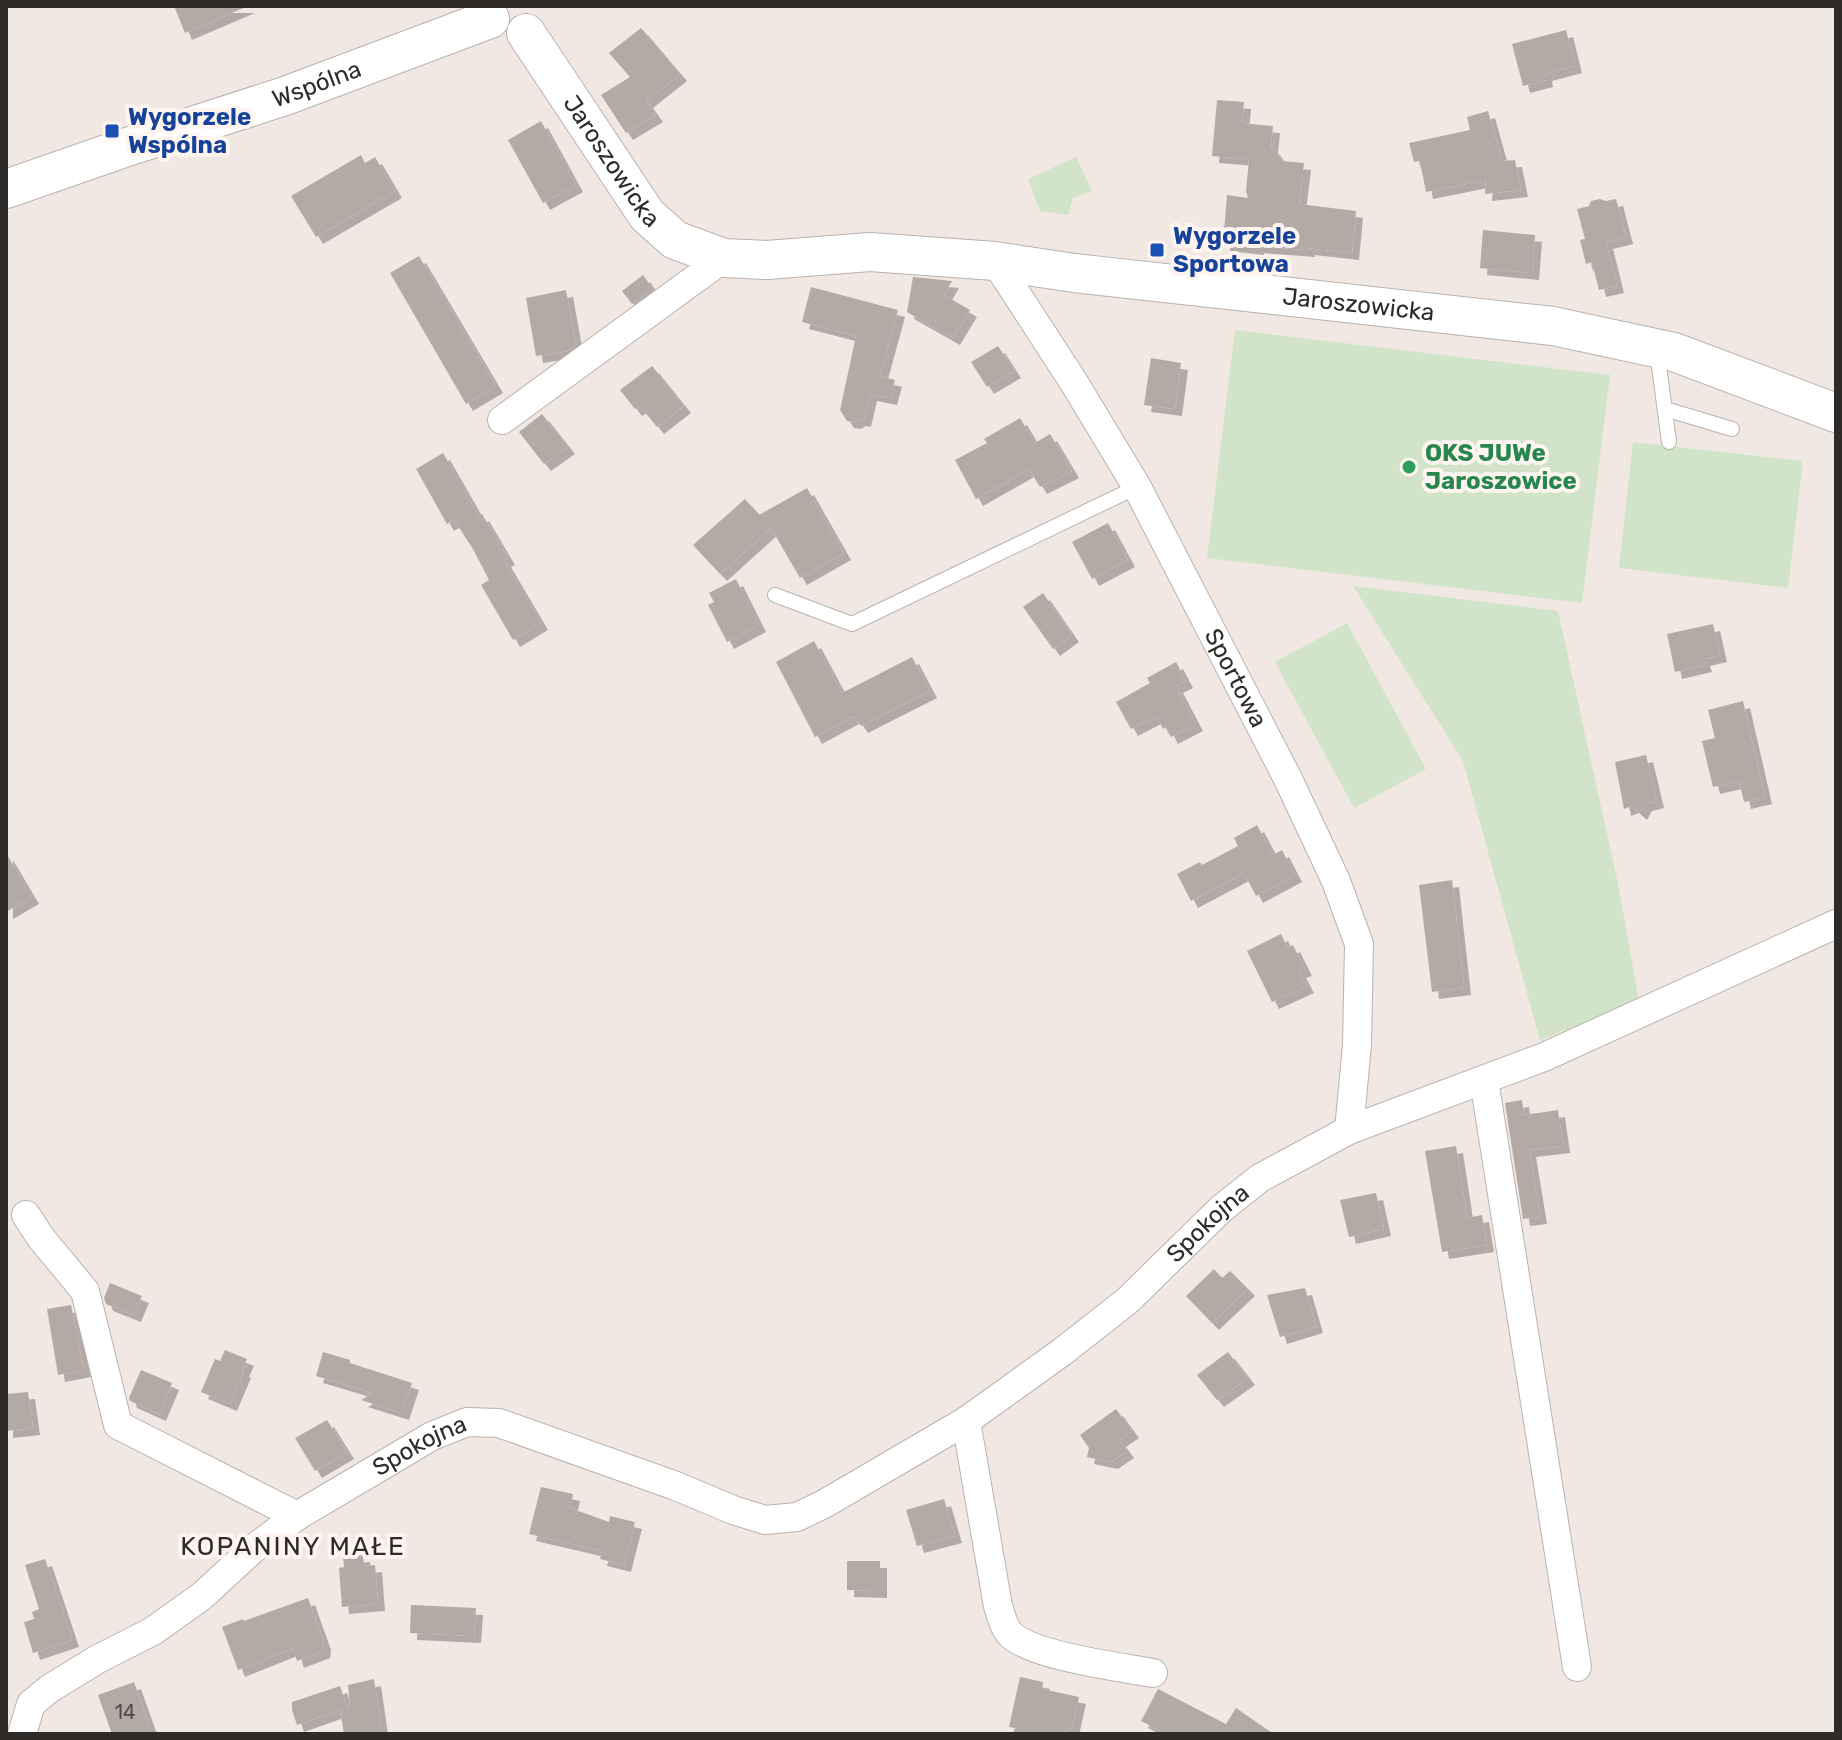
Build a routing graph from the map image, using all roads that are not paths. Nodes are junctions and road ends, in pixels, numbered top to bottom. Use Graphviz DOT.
graph roads {
  1 [pos="491,12"];
  2 [pos="530,20"];
  3 [pos="6,189"];
  4 [pos="724,258"];
  5 [pos="995,261"];
  6 [pos="1657,348"];
  7 [pos="1665,409"];
  8 [pos="1836,413"];
  9 [pos="502,420"];
  10 [pos="1732,429"];
  11 [pos="1669,442"];
  12 [pos="1137,487"];
  13 [pos="775,595"];
  14 [pos="1836,924"];
  15 [pos="1484,1080"];
  16 [pos="1349,1130"];
  17 [pos="26,1215"];
  18 [pos="966,1421"];
  19 [pos="297,1516"];
  20 [pos="1577,1667"];
  21 [pos="1153,1673"];
  22 [pos="22,1734"];
  1 -- 2 [label="street"];
  1 -- 3 [label="street, Wspólna"];
  2 -- 4 [label="street, Jaroszowicka"];
  4 -- 5 [label="street, Jaroszowicka"];
  4 -- 9 [label="street"];
  5 -- 6 [label="street, Jaroszowicka"];
  5 -- 12 [label="street, Sportowa"];
  6 -- 7 [label="lane"];
  6 -- 8 [label="street, Jaroszowicka"];
  7 -- 10 [label="lane"];
  7 -- 11 [label="lane"];
  12 -- 13 [label="lane"];
  12 -- 16 [label="street, Sportowa"];
  14 -- 15 [label="street, Spokojna"];
  15 -- 16 [label="street, Spokojna"];
  15 -- 20 [label="street"];
  16 -- 18 [label="street, Spokojna"];
  17 -- 19 [label="street"];
  18 -- 19 [label="street, Spokojna"];
  18 -- 21 [label="street"];
  19 -- 22 [label="street, Spokojna"];
}
